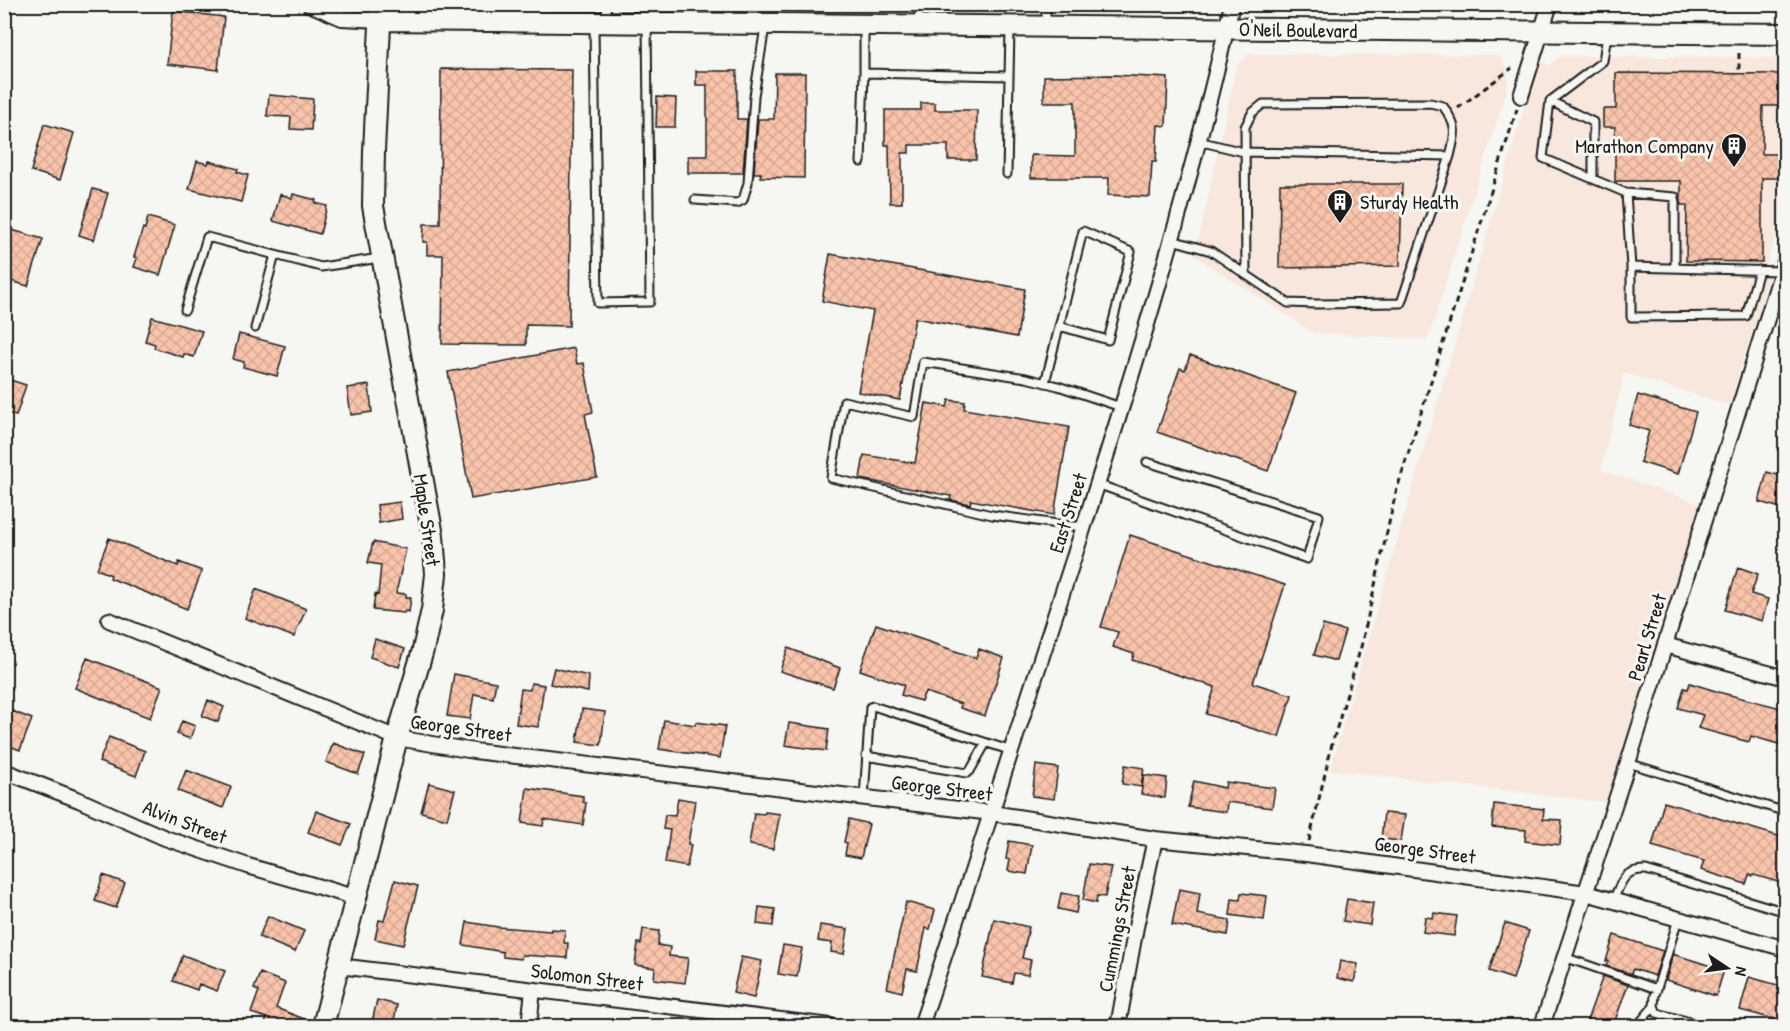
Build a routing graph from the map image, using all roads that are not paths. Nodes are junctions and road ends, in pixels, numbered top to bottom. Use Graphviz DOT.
graph roads {
  1 [pos="309,4"];
  2 [pos="920,4"];
  3 [pos="1046,4"];
  4 [pos="1232,4"];
  5 [pos="1550,4"];
  6 [pos="381,12"];
  7 [pos="729,14"];
  8 [pos="602,17"];
  9 [pos="647,23"];
  10 [pos="765,24"];
  11 [pos="864,25"];
  12 [pos="918,26"];
  13 [pos="1010,27"];
  14 [pos="1046,27"];
  15 [pos="1227,29"];
  16 [pos="1541,32"];
  17 [pos="1608,33"];
  18 [pos="1785,34"];
  19 [pos="864,73"];
  20 [pos="1009,76"];
  21 [pos="1521,96"];
  22 [pos="1550,101"];
  23 [pos="1198,141"];
  24 [pos="1244,152"];
  25 [pos="1450,156"];
  26 [pos="861,162"];
  27 [pos="1007,174"];
  28 [pos="1593,178"];
  29 [pos="1626,192"];
  30 [pos="695,200"];
  31 [pos="1172,240"];
  32 [pos="275,255"];
  33 [pos="382,258"];
  34 [pos="1783,265"];
  35 [pos="1631,267"];
  36 [pos="1675,268"];
  37 [pos="1759,270"];
  38 [pos="1246,275"];
  39 [pos="185,310"];
  40 [pos="1059,326"];
  41 [pos="255,328"];
  42 [pos="1045,383"];
  43 [pos="1121,407"];
  44 [pos="1147,462"];
  45 [pos="1097,484"];
  46 [pos="1084,526"];
  47 [pos="109,620"];
  48 [pos="1665,645"];
  49 [pos="1785,678"];
  50 [pos="397,738"];
  51 [pos="986,743"];
  52 [pos="1012,751"];
  53 [pos="866,756"];
  54 [pos="1628,763"];
  55 [pos="4,771"];
  56 [pos="864,798"];
  57 [pos="1785,812"];
  58 [pos="992,813"];
  59 [pos="1155,839"];
  60 [pos="1586,893"];
  61 [pos="357,898"];
  62 [pos="1613,900"];
  63 [pos="1785,912"];
  64 [pos="1678,919"];
  65 [pos="1785,949"];
  66 [pos="1564,957"];
  67 [pos="339,966"];
  68 [pos="1657,989"];
  69 [pos="533,990"];
  70 [pos="1654,1006"];
  71 [pos="1701,1025"];
  72 [pos="323,1026"];
  73 [pos="530,1026"];
  74 [pos="831,1026"];
  75 [pos="921,1026"];
  76 [pos="1118,1026"];
  77 [pos="1542,1026"];
  78 [pos="1636,1026"];
  1 -- 6 [label="street, O'Neil Boulevard"];
  2 -- 12 [label="lane"];
  3 -- 14 [label="lane"];
  4 -- 15 [label="street, East Street"];
  5 -- 16 [label="street"];
  6 -- 8 [label="main road, O'Neil Boulevard"];
  6 -- 33 [label="main road, Maple Street"];
  7 -- 9 [label="main road, O'Neil Boulevard"];
  7 -- 10 [label="main road, O'Neil Boulevard"];
  8 -- 9 [label="main road, O'Neil Boulevard"];
  8 -- 9 [label="lane"];
  10 -- 11 [label="main road, O'Neil Boulevard"];
  10 -- 30 [label="lane"];
  11 -- 12 [label="main road, O'Neil Boulevard"];
  11 -- 19 [label="lane"];
  12 -- 13 [label="main road, O'Neil Boulevard"];
  13 -- 14 [label="main road, O'Neil Boulevard"];
  13 -- 20 [label="lane"];
  14 -- 15 [label="main road, O'Neil Boulevard"];
  15 -- 16 [label="main road, O'Neil Boulevard"];
  15 -- 23 [label="street, East Street"];
  16 -- 17 [label="main road, O'Neil Boulevard"];
  16 -- 21 [label="street"];
  17 -- 18 [label="main road, O'Neil Boulevard"];
  17 -- 22 [label="lane"];
  19 -- 20 [label="lane"];
  19 -- 26 [label="lane"];
  20 -- 27 [label="lane"];
  22 -- 28 [label="lane"];
  22 -- 28 [label="lane"];
  23 -- 24 [label="lane"];
  23 -- 31 [label="street, East Street"];
  24 -- 25 [label="lane"];
  24 -- 25 [label="lane"];
  24 -- 38 [label="lane"];
  25 -- 38 [label="lane"];
  28 -- 29 [label="lane"];
  29 -- 35 [label="lane"];
  29 -- 36 [label="lane"];
  31 -- 38 [label="lane"];
  31 -- 43 [label="street, East Street"];
  32 -- 33 [label="lane"];
  32 -- 39 [label="lane"];
  32 -- 41 [label="lane"];
  33 -- 50 [label="main road, Maple Street"];
  34 -- 37 [label="lane"];
  34 -- 48 [label="street, Pearl Street"];
  35 -- 36 [label="lane"];
  35 -- 37 [label="lane"];
  36 -- 37 [label="lane"];
  40 -- 40 [label="lane"];
  40 -- 42 [label="lane"];
  42 -- 43 [label="lane"];
  42 -- 46 [label="lane"];
  43 -- 45 [label="street, East Street"];
  44 -- 45 [label="lane"];
  45 -- 46 [label="street, East Street"];
  46 -- 52 [label="street, East Street"];
  47 -- 50 [label="street, George Street"];
  48 -- 49 [label="street"];
  48 -- 54 [label="street, Pearl Street"];
  50 -- 56 [label="street, George Street"];
  50 -- 61 [label="main road, Maple Street"];
  51 -- 52 [label="lane"];
  51 -- 53 [label="lane"];
  51 -- 53 [label="lane"];
  52 -- 58 [label="street, East Street"];
  53 -- 56 [label="lane"];
  54 -- 57 [label="lane"];
  54 -- 60 [label="street, Pearl Street"];
  55 -- 61 [label="street, Alvin Street"];
  56 -- 58 [label="street, George Street"];
  58 -- 59 [label="street, George Street"];
  58 -- 75 [label="street, East Street"];
  59 -- 60 [label="street, George Street"];
  59 -- 76 [label="street, Cummings Street"];
  60 -- 62 [label="street, George Street"];
  60 -- 66 [label="street, Pearl Street"];
  61 -- 67 [label="main road, Maple Street"];
  62 -- 63 [label="lane"];
  62 -- 64 [label="street, George Street"];
  64 -- 65 [label="street, George Street"];
  64 -- 68 [label="lane"];
  66 -- 68 [label="lane"];
  66 -- 77 [label="street, Pearl Street"];
  67 -- 69 [label="street, Solomon Street"];
  67 -- 72 [label="main road, Maple Street"];
  68 -- 70 [label="lane"];
  69 -- 73 [label="street"];
  69 -- 74 [label="street, Solomon Street"];
  70 -- 71 [label="lane"];
  70 -- 78 [label="lane"];
}
